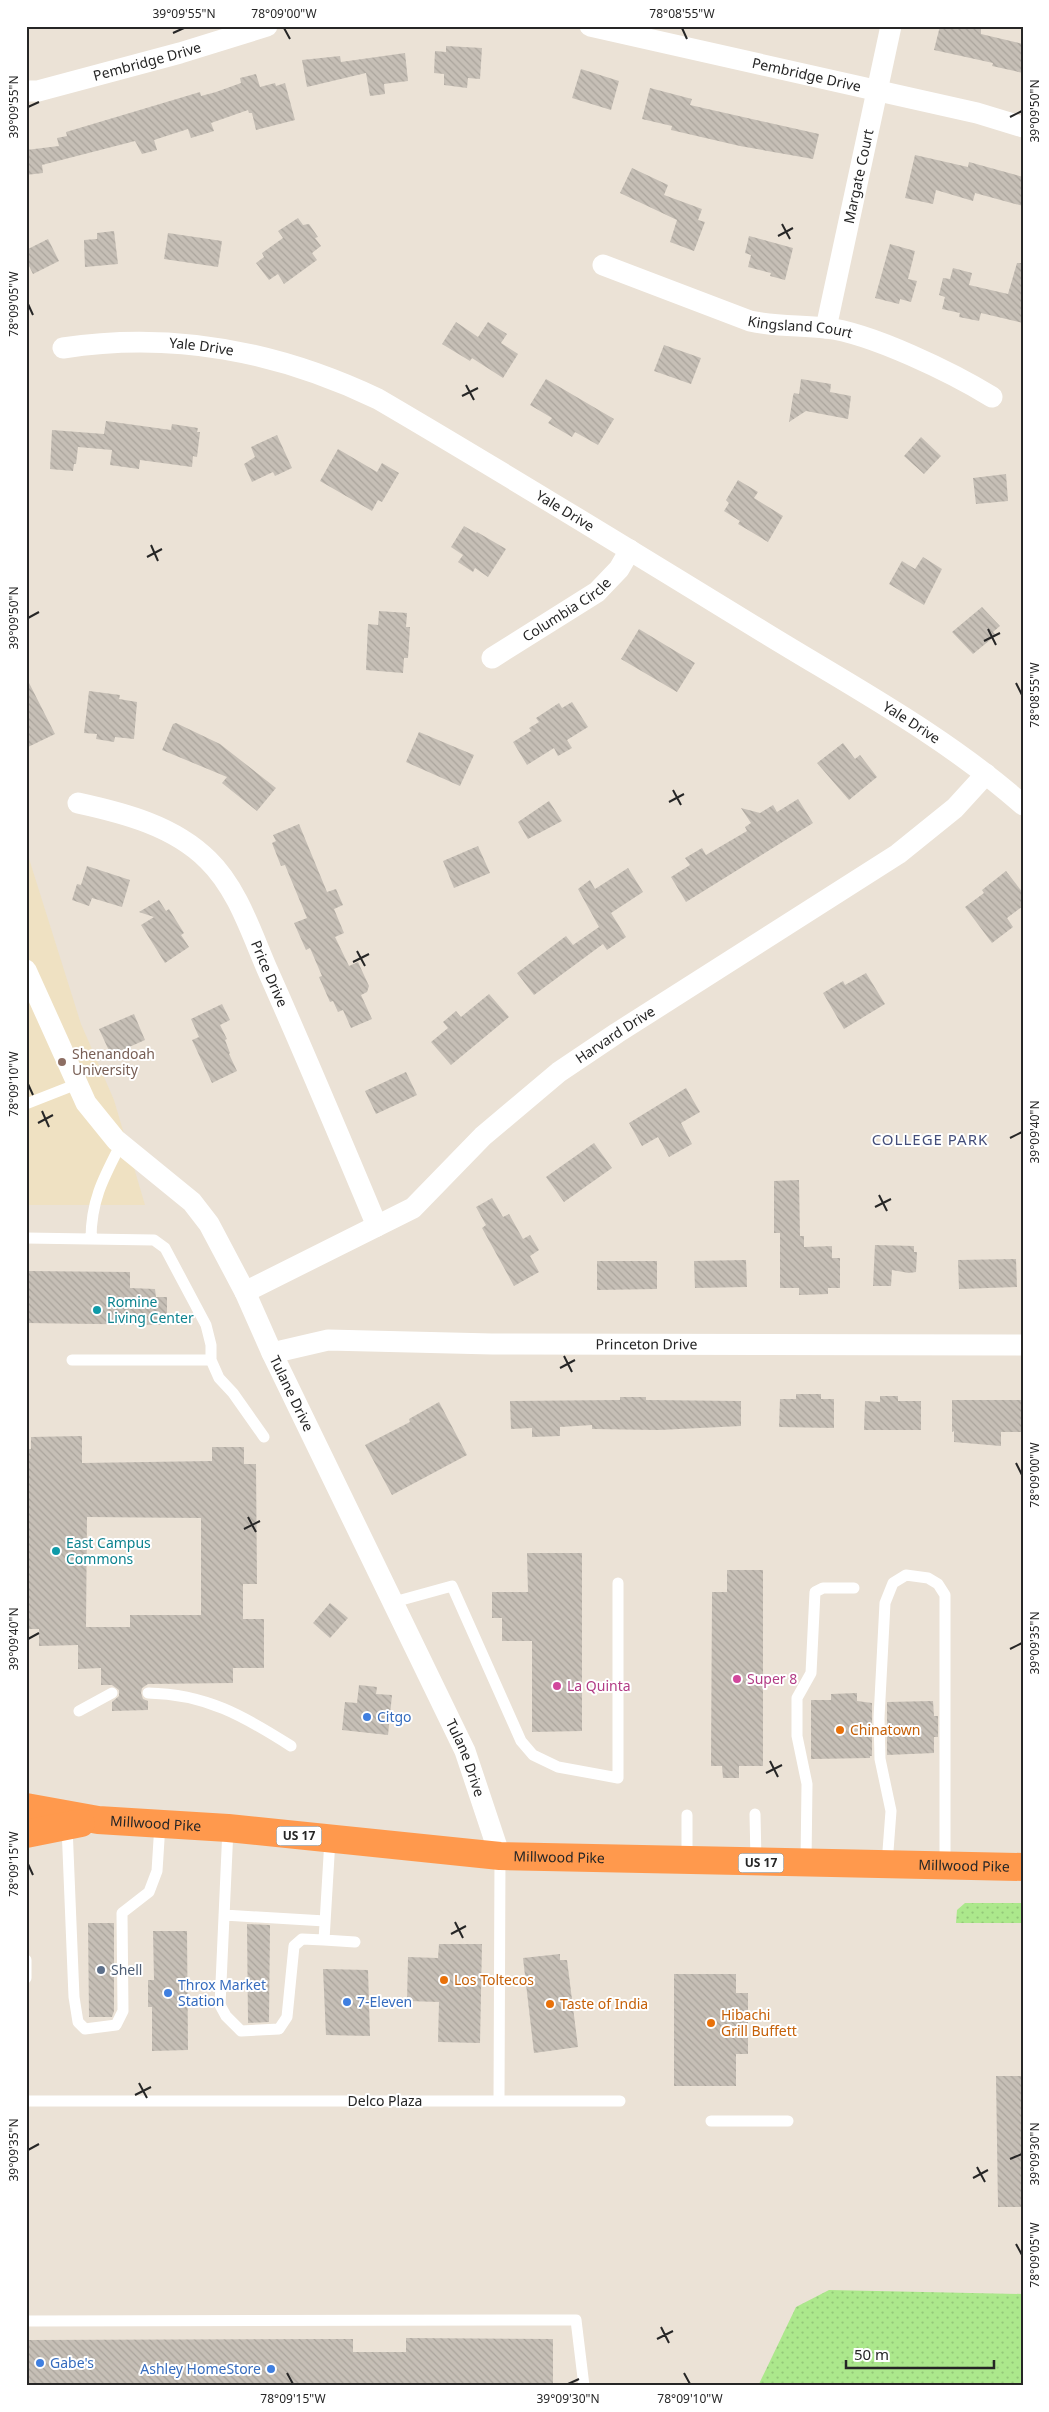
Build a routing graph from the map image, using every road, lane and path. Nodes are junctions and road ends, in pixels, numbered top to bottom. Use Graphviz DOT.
graph roads {
  1 [pos="267,26"];
  2 [pos="590,26"];
  3 [pos="891,26"];
  4 [pos="877,91"];
  5 [pos="26,92"];
  6 [pos="1023,127"];
  7 [pos="603,265"];
  8 [pos="826,328"];
  9 [pos="63,348"];
  10 [pos="992,397"];
  11 [pos="630,550"];
  12 [pos="492,658"];
  13 [pos="986,774"];
  14 [pos="78,803"];
  15 [pos="1023,805"];
  16 [pos="26,970"];
  17 [pos="77,1084"];
  18 [pos="26,1104"];
  19 [pos="121,1144"];
  20 [pos="377,1226"];
  21 [pos="26,1238"];
  22 [pos="92,1239"];
  23 [pos="244,1292"];
  24 [pos="1023,1346"];
  25 [pos="272,1353"];
  26 [pos="72,1360"];
  27 [pos="211,1360"];
  28 [pos="264,1437"];
  29 [pos="618,1582"];
  30 [pos="854,1588"];
  31 [pos="394,1602"];
  32 [pos="112,1693"];
  33 [pos="148,1693"];
  34 [pos="79,1711"];
  35 [pos="291,1746"];
  36 [pos="26,1808"];
  37 [pos="755,1814"];
  38 [pos="687,1815"];
  39 [pos="98,1820"];
  40 [pos="160,1824"];
  41 [pos="67,1826"];
  42 [pos="228,1828"];
  43 [pos="26,1834"];
  44 [pos="330,1839"];
  45 [pos="500,1856"];
  46 [pos="687,1861"];
  47 [pos="756,1863"];
  48 [pos="806,1864"];
  49 [pos="887,1865"];
  50 [pos="945,1866"];
  51 [pos="1023,1867"];
  52 [pos="224,1915"];
  53 [pos="325,1920"];
  54 [pos="324,1940"];
  55 [pos="355,1942"];
  56 [pos="26,1960"];
  57 [pos="26,1978"];
  58 [pos="26,2100"];
  59 [pos="498,2101"];
  60 [pos="620,2101"];
  61 [pos="711,2121"];
  62 [pos="788,2121"];
  63 [pos="26,2321"];
  64 [pos="584,2386"];
  1 -- 5 [label="street, Pembridge Drive"];
  2 -- 4 [label="street, Pembridge Drive"];
  3 -- 4 [label="street, Margate Court"];
  4 -- 6 [label="street, Pembridge Drive"];
  4 -- 8 [label="street, Margate Court"];
  7 -- 8 [label="street, Kingsland Court"];
  8 -- 10 [label="street, Kingsland Court"];
  9 -- 11 [label="street, Yale Drive"];
  11 -- 12 [label="street, Columbia Circle"];
  11 -- 13 [label="street, Yale Drive"];
  13 -- 15 [label="street, Yale Drive"];
  13 -- 20 [label="street, Harvard Drive"];
  14 -- 20 [label="street, Price Drive"];
  16 -- 17 [label="street, Tulane Drive"];
  17 -- 18 [label="lane"];
  17 -- 19 [label="street, Tulane Drive"];
  19 -- 22 [label="lane"];
  19 -- 23 [label="street, Tulane Drive"];
  20 -- 23 [label="street, Harvard Drive"];
  21 -- 22 [label="lane"];
  22 -- 27 [label="lane"];
  23 -- 25 [label="street, Tulane Drive"];
  24 -- 25 [label="street, Princeton Drive"];
  25 -- 31 [label="street, Tulane Drive"];
  26 -- 27 [label="lane"];
  27 -- 28 [label="lane"];
  29 -- 31 [label="lane"];
  30 -- 48 [label="lane"];
  31 -- 45 [label="street, Tulane Drive"];
  32 -- 34 [label="lane"];
  33 -- 35 [label="lane"];
  36 -- 39 [label="highway, Millwood Pike / US 17"];
  37 -- 47 [label="lane"];
  38 -- 46 [label="lane"];
  39 -- 40 [label="highway, Millwood Pike / US 17"];
  39 -- 41 [label="highway, Millwood Pike / US 17"];
  40 -- 41 [label="lane"];
  40 -- 42 [label="highway, Millwood Pike / US 17"];
  41 -- 43 [label="highway, Millwood Pike / US 17"];
  42 -- 44 [label="highway, Millwood Pike / US 17"];
  42 -- 52 [label="lane"];
  44 -- 45 [label="highway, Millwood Pike / US 17"];
  44 -- 53 [label="lane"];
  45 -- 46 [label="highway, Millwood Pike / US 17"];
  45 -- 59 [label="lane"];
  46 -- 47 [label="highway, Millwood Pike / US 17"];
  47 -- 48 [label="highway, Millwood Pike / US 17"];
  48 -- 49 [label="highway, Millwood Pike / US 17"];
  49 -- 50 [label="highway, Millwood Pike / US 17"];
  49 -- 50 [label="lane"];
  50 -- 51 [label="highway, Millwood Pike / US 17"];
  52 -- 53 [label="lane"];
  52 -- 54 [label="lane"];
  53 -- 54 [label="lane"];
  54 -- 55 [label="lane"];
  56 -- 57 [label="lane"];
  58 -- 59 [label="lane, Delco Plaza"];
  59 -- 60 [label="lane, Delco Plaza"];
  61 -- 62 [label="lane"];
  63 -- 64 [label="lane"];
}
